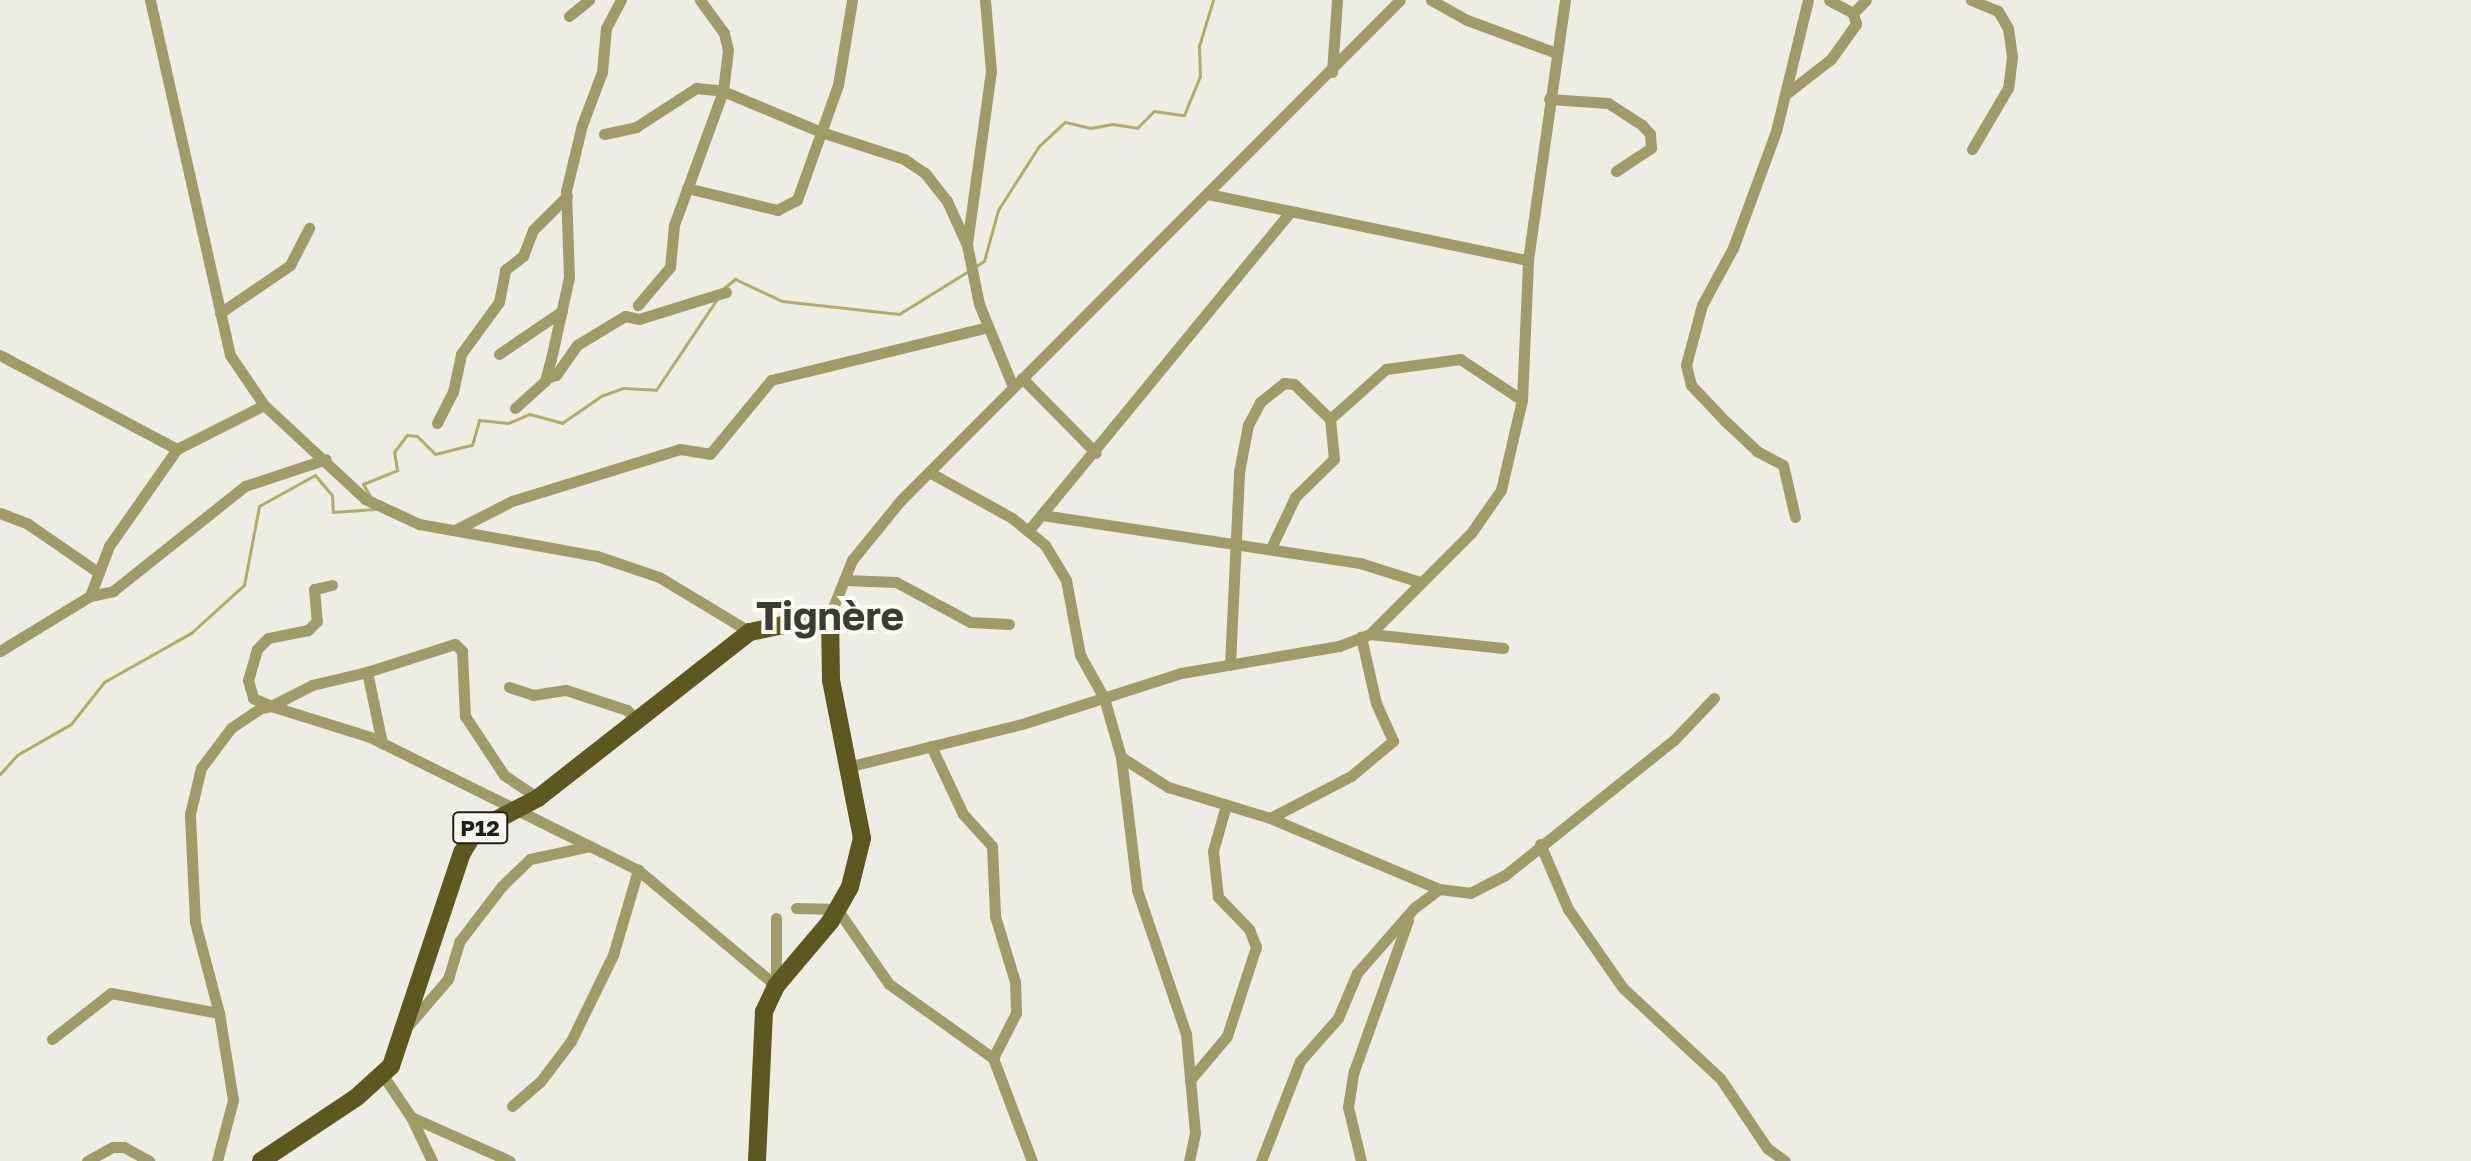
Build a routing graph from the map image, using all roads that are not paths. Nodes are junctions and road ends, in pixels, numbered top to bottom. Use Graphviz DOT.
graph roads {
  1 [pos="150,0"];
  2 [pos="589,0"];
  3 [pos="621,0"];
  4 [pos="700,0"];
  5 [pos="852,0"];
  6 [pos="985,0"];
  7 [pos="1337,0"];
  8 [pos="1400,0"];
  9 [pos="1431,0"];
  10 [pos="1565,0"];
  11 [pos="1808,0"];
  12 [pos="1829,0"];
  13 [pos="1866,0"];
  14 [pos="1971,0"];
  15 [pos="1853,13"];
  16 [pos="569,16"];
  17 [pos="1556,53"];
  18 [pos="1332,72"];
  19 [pos="723,91"];
  20 [pos="1786,94"];
  21 [pos="1549,99"];
  22 [pos="821,132"];
  23 [pos="604,134"];
  24 [pos="1972,149"];
  25 [pos="1616,171"];
  26 [pos="687,188"];
  27 [pos="1208,194"];
  28 [pos="567,196"];
  29 [pos="1289,213"];
  30 [pos="309,228"];
  31 [pos="967,245"];
  32 [pos="1528,260"];
  33 [pos="726,292"];
  34 [pos="638,305"];
  35 [pos="562,311"];
  36 [pos="220,313"];
  37 [pos="988,327"];
  38 [pos="499,354"];
  39 [pos="0,355"];
  40 [pos="14,362"];
  41 [pos="0,364"];
  42 [pos="546,378"];
  43 [pos="1022,378"];
  44 [pos="1013,387"];
  45 [pos="1522,400"];
  46 [pos="264,405"];
  47 [pos="515,408"];
  48 [pos="1330,419"];
  49 [pos="437,423"];
  50 [pos="177,449"];
  51 [pos="1096,453"];
  52 [pos="326,459"];
  53 [pos="929,472"];
  54 [pos="0,513"];
  55 [pos="1042,515"];
  56 [pos="1795,517"];
  57 [pos="455,530"];
  58 [pos="1028,531"];
  59 [pos="1237,543"];
  60 [pos="1271,548"];
  61 [pos="99,573"];
  62 [pos="844,580"];
  63 [pos="1420,582"];
  64 [pos="332,585"];
  65 [pos="90,596"];
  66 [pos="830,615"];
  67 [pos="1009,624"];
  68 [pos="750,632"];
  69 [pos="1366,636"];
  70 [pos="1503,648"];
  71 [pos="0,651"];
  72 [pos="1230,665"];
  73 [pos="367,672"];
  74 [pos="509,687"];
  75 [pos="1104,698"];
  76 [pos="1714,698"];
  77 [pos="271,706"];
  78 [pos="640,722"];
  79 [pos="382,743"];
  80 [pos="931,746"];
  81 [pos="1121,757"];
  82 [pos="851,766"];
  83 [pos="538,798"];
  84 [pos="1226,805"];
  85 [pos="517,806"];
  86 [pos="1270,818"];
  87 [pos="1540,844"];
  88 [pos="590,846"];
  89 [pos="638,870"];
  90 [pos="1439,889"];
  91 [pos="796,908"];
  92 [pos="1414,908"];
  93 [pos="837,909"];
  94 [pos="776,918"];
  95 [pos="776,986"];
  96 [pos="219,1013"];
  97 [pos="403,1030"];
  98 [pos="52,1039"];
  99 [pos="993,1058"];
  100 [pos="382,1074"];
  101 [pos="1190,1080"];
  102 [pos="512,1106"];
  103 [pos="411,1117"];
  104 [pos="757,1139"];
  105 [pos="87,1161"];
  106 [pos="149,1161"];
  107 [pos="217,1161"];
  108 [pos="261,1161"];
  109 [pos="432,1161"];
  110 [pos="510,1161"];
  111 [pos="751,1161"];
  112 [pos="757,1161"];
  113 [pos="1032,1161"];
  114 [pos="1189,1161"];
  115 [pos="1261,1161"];
  116 [pos="1361,1161"];
  117 [pos="1785,1161"];
  1 -- 36 [label="street"];
  2 -- 16 [label="street"];
  3 -- 28 [label="street"];
  4 -- 19 [label="street"];
  5 -- 22 [label="street"];
  6 -- 31 [label="street"];
  7 -- 18 [label="street"];
  8 -- 18 [label="street"];
  9 -- 17 [label="street"];
  10 -- 17 [label="street"];
  11 -- 20 [label="street"];
  12 -- 15 [label="street"];
  13 -- 15 [label="street"];
  14 -- 24 [label="street"];
  15 -- 20 [label="street"];
  17 -- 21 [label="street"];
  18 -- 27 [label="street"];
  19 -- 22 [label="street"];
  19 -- 23 [label="street"];
  19 -- 26 [label="street"];
  20 -- 56 [label="street"];
  21 -- 25 [label="street"];
  21 -- 32 [label="street"];
  22 -- 26 [label="street"];
  22 -- 31 [label="street"];
  26 -- 34 [label="street"];
  27 -- 29 [label="street"];
  27 -- 43 [label="street"];
  28 -- 35 [label="street"];
  28 -- 49 [label="street"];
  29 -- 32 [label="street"];
  29 -- 51 [label="street"];
  30 -- 36 [label="street"];
  31 -- 37 [label="street"];
  32 -- 45 [label="street"];
  33 -- 42 [label="street"];
  35 -- 38 [label="street"];
  35 -- 42 [label="street"];
  36 -- 46 [label="street"];
  37 -- 44 [label="street"];
  37 -- 57 [label="street"];
  39 -- 40 [label="street"];
  40 -- 41 [label="street"];
  40 -- 50 [label="street"];
  42 -- 47 [label="street"];
  43 -- 44 [label="street"];
  43 -- 51 [label="street"];
  44 -- 53 [label="street"];
  45 -- 48 [label="street"];
  45 -- 63 [label="street"];
  46 -- 50 [label="street"];
  46 -- 52 [label="street"];
  48 -- 59 [label="street"];
  48 -- 60 [label="street"];
  50 -- 61 [label="street"];
  51 -- 55 [label="street"];
  52 -- 57 [label="street"];
  52 -- 65 [label="street"];
  53 -- 58 [label="street"];
  53 -- 62 [label="street"];
  54 -- 61 [label="street"];
  55 -- 58 [label="street"];
  55 -- 59 [label="street"];
  57 -- 68 [label="street"];
  58 -- 75 [label="street"];
  59 -- 60 [label="street"];
  59 -- 72 [label="street"];
  60 -- 63 [label="street"];
  61 -- 65 [label="street"];
  62 -- 66 [label="street"];
  62 -- 67 [label="street"];
  63 -- 69 [label="street"];
  64 -- 77 [label="street"];
  65 -- 71 [label="street"];
  66 -- 68 [label="main road, P12"];
  66 -- 82 [label="main road"];
  68 -- 78 [label="main road, P12"];
  69 -- 70 [label="street"];
  69 -- 72 [label="street"];
  69 -- 86 [label="street"];
  72 -- 75 [label="street"];
  73 -- 77 [label="street"];
  73 -- 79 [label="street"];
  73 -- 83 [label="street"];
  74 -- 78 [label="street"];
  75 -- 80 [label="street"];
  75 -- 81 [label="street"];
  76 -- 87 [label="street"];
  77 -- 79 [label="street"];
  77 -- 96 [label="street"];
  78 -- 83 [label="main road, P12"];
  79 -- 85 [label="street"];
  80 -- 82 [label="street"];
  80 -- 99 [label="street"];
  81 -- 84 [label="street"];
  81 -- 101 [label="street"];
  82 -- 93 [label="main road"];
  83 -- 85 [label="main road, P12"];
  84 -- 86 [label="street"];
  84 -- 101 [label="street"];
  85 -- 88 [label="street"];
  85 -- 97 [label="main road, P12"];
  86 -- 90 [label="street"];
  87 -- 90 [label="street"];
  87 -- 117 [label="street"];
  88 -- 89 [label="street"];
  88 -- 97 [label="street"];
  89 -- 95 [label="street"];
  89 -- 102 [label="street"];
  90 -- 92 [label="street"];
  91 -- 93 [label="street"];
  92 -- 115 [label="street"];
  92 -- 116 [label="street"];
  93 -- 95 [label="main road"];
  93 -- 99 [label="street"];
  94 -- 95 [label="street"];
  95 -- 104 [label="main road"];
  96 -- 98 [label="street"];
  96 -- 107 [label="street"];
  97 -- 100 [label="main road, P12"];
  99 -- 113 [label="street"];
  100 -- 103 [label="street"];
  100 -- 108 [label="main road, P12"];
  101 -- 114 [label="street"];
  103 -- 109 [label="street"];
  103 -- 110 [label="street"];
  104 -- 111 [label="street"];
  104 -- 112 [label="main road"];
  105 -- 106 [label="street"];
}
